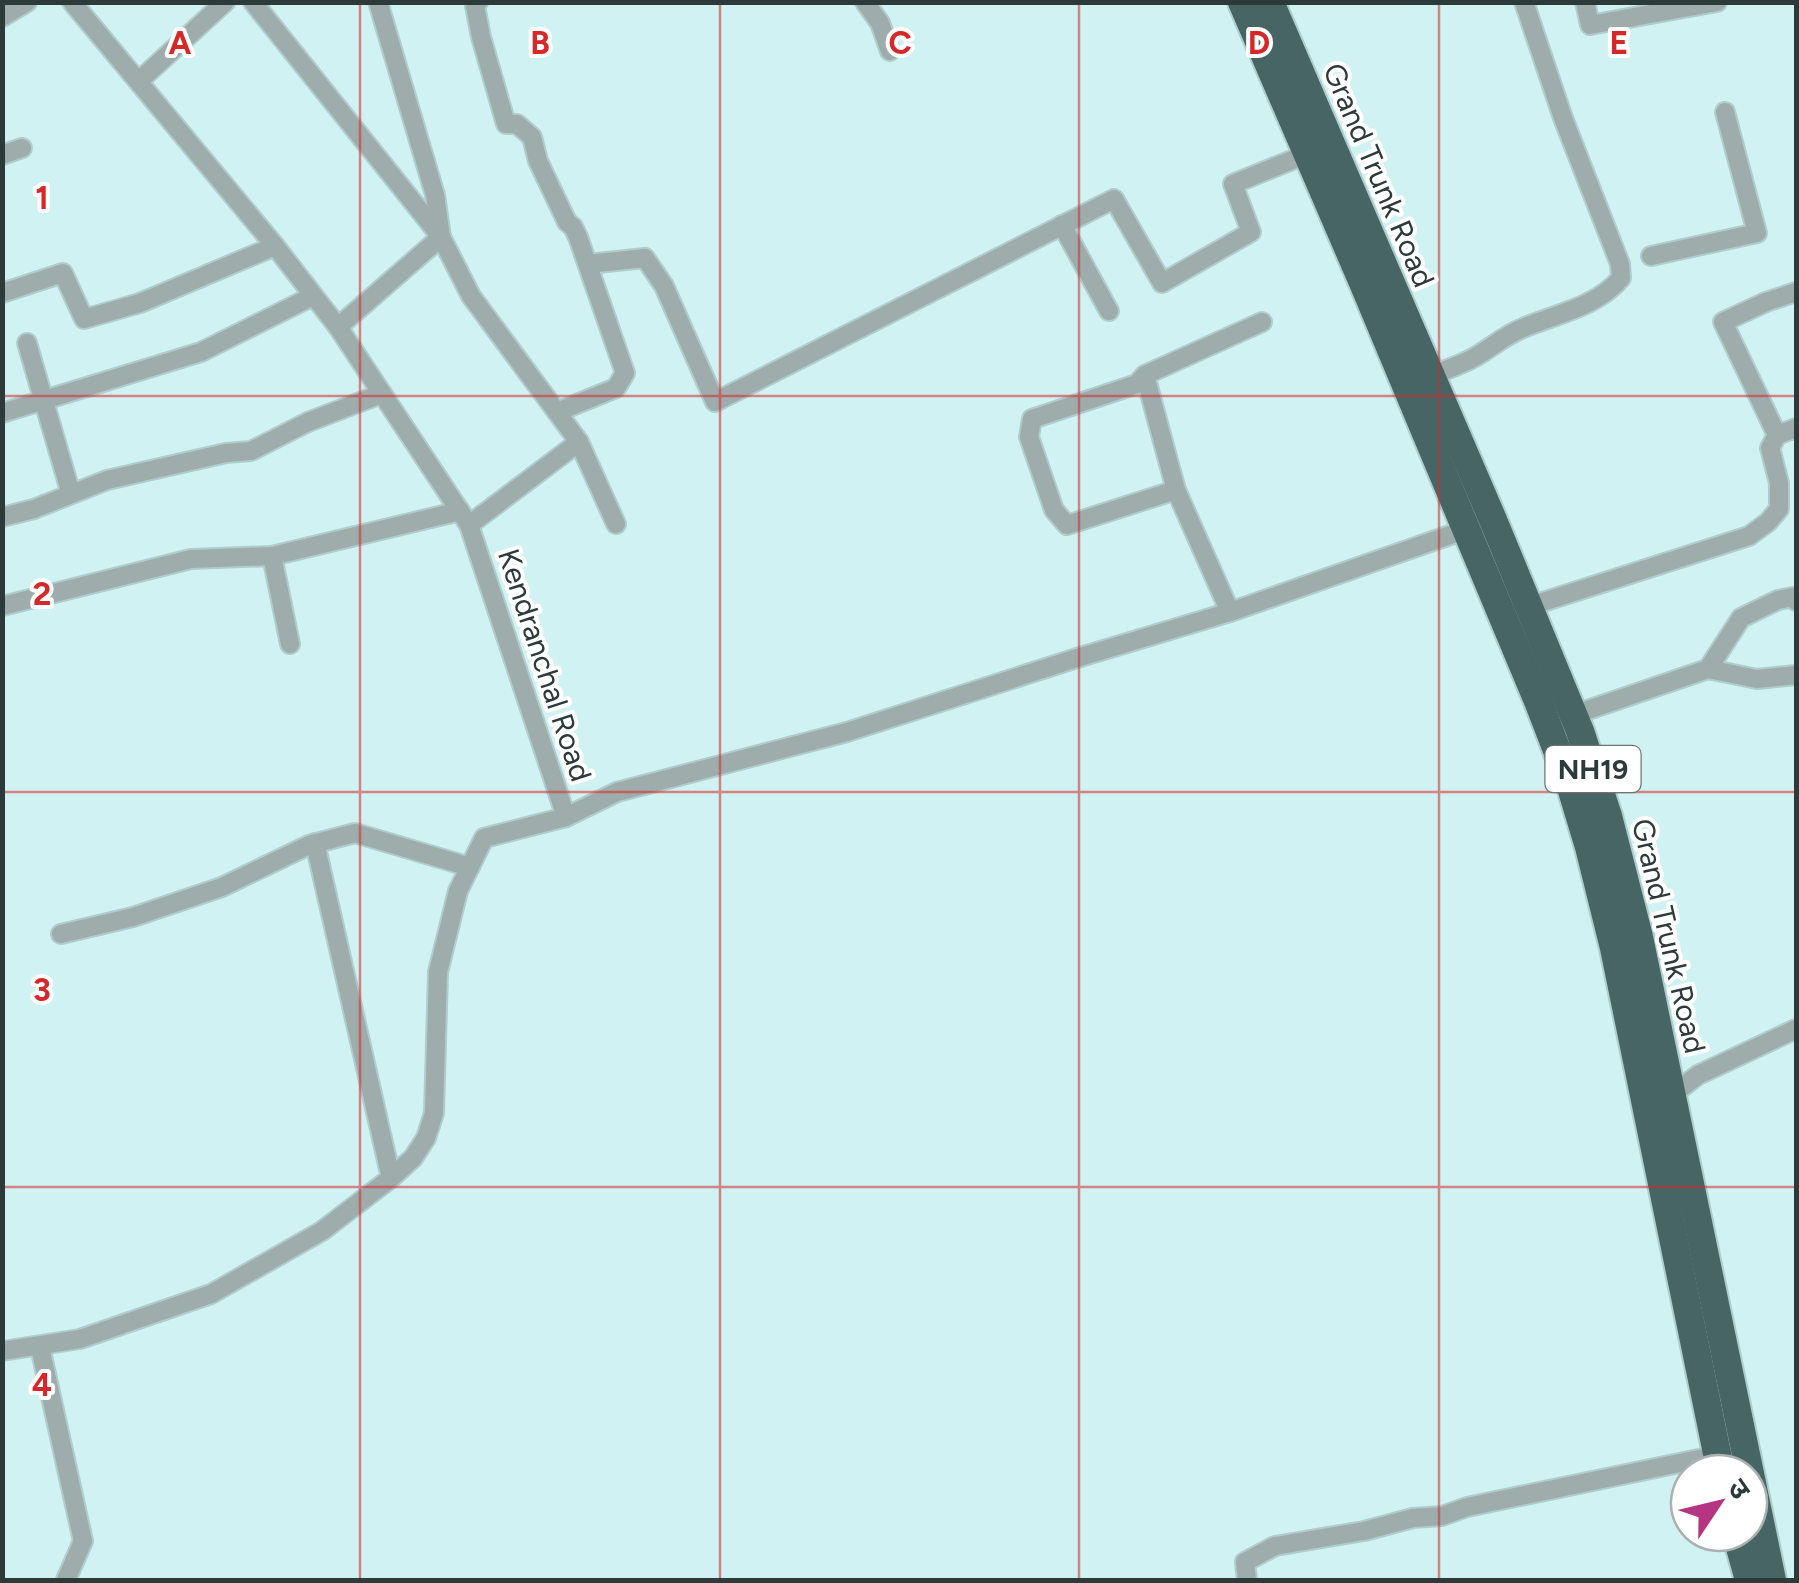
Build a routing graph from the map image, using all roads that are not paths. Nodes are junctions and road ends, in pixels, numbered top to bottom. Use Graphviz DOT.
graph roads {
  1 [pos="27,2"];
  2 [pos="72,2"];
  3 [pos="225,2"];
  4 [pos="253,2"];
  5 [pos="378,2"];
  6 [pos="478,2"];
  7 [pos="865,2"];
  8 [pos="1242,2"];
  9 [pos="1270,2"];
  10 [pos="1524,2"];
  11 [pos="1584,2"];
  12 [pos="1717,2"];
  13 [pos="2,17"];
  14 [pos="890,50"];
  15 [pos="139,82"];
  16 [pos="1726,112"];
  17 [pos="22,148"];
  18 [pos="1307,154"];
  19 [pos="2,155"];
  20 [pos="1062,226"];
  21 [pos="441,237"];
  22 [pos="274,246"];
  23 [pos="1651,256"];
  24 [pos="588,264"];
  25 [pos="1796,292"];
  26 [pos="2,293"];
  27 [pos="313,296"];
  28 [pos="1109,311"];
  29 [pos="1262,322"];
  30 [pos="338,327"];
  31 [pos="27,343"];
  32 [pos="1145,376"];
  33 [pos="1430,376"];
  34 [pos="381,394"];
  35 [pos="43,401"];
  36 [pos="557,412"];
  37 [pos="2,413"];
  38 [pos="1796,428"];
  39 [pos="1777,434"];
  40 [pos="578,442"];
  41 [pos="1176,490"];
  42 [pos="72,494"];
  43 [pos="2,517"];
  44 [pos="465,518"];
  45 [pos="1493,520"];
  46 [pos="616,524"];
  47 [pos="1465,529"];
  48 [pos="272,556"];
  49 [pos="1796,600"];
  50 [pos="2,606"];
  51 [pos="1527,607"];
  52 [pos="1230,612"];
  53 [pos="290,644"];
  54 [pos="1708,669"];
  55 [pos="1796,675"];
  56 [pos="1573,714"];
  57 [pos="566,817"];
  58 [pos="316,843"];
  59 [pos="470,867"];
  60 [pos="61,934"];
  61 [pos="1796,1029"];
  62 [pos="1672,1095"];
  63 [pos="1646,1110"];
  64 [pos="391,1178"];
  65 [pos="40,1347"];
  66 [pos="2,1351"];
  67 [pos="1718,1453"];
  68 [pos="1669,1473"];
  69 [pos="1742,1553"];
  70 [pos="66,1580"];
  71 [pos="1246,1580"];
  72 [pos="1749,1580"];
  73 [pos="1772,1580"];
  1 -- 13 [label="street"];
  2 -- 15 [label="street, Kendranchal Road"];
  3 -- 15 [label="street"];
  4 -- 21 [label="street"];
  5 -- 21 [label="street"];
  6 -- 24 [label="street"];
  7 -- 14 [label="street"];
  8 -- 18 [label="highway, Grand Trunk Road / NH19"];
  9 -- 33 [label="highway, Grand Trunk Road / NH19"];
  10 -- 33 [label="street"];
  11 -- 12 [label="street"];
  15 -- 22 [label="street, Kendranchal Road"];
  16 -- 23 [label="street"];
  17 -- 19 [label="street"];
  18 -- 20 [label="street"];
  18 -- 47 [label="highway, Grand Trunk Road / NH19"];
  20 -- 24 [label="street"];
  20 -- 28 [label="street"];
  21 -- 30 [label="street"];
  21 -- 36 [label="street"];
  22 -- 26 [label="street"];
  22 -- 27 [label="street, Kendranchal Road"];
  24 -- 36 [label="street"];
  25 -- 39 [label="street"];
  27 -- 30 [label="street, Kendranchal Road"];
  27 -- 35 [label="street"];
  29 -- 32 [label="street"];
  30 -- 34 [label="street, Kendranchal Road"];
  31 -- 35 [label="street"];
  32 -- 41 [label="street"];
  32 -- 41 [label="street"];
  33 -- 45 [label="highway, Grand Trunk Road / NH19"];
  34 -- 42 [label="street"];
  34 -- 44 [label="street, Kendranchal Road"];
  35 -- 37 [label="street"];
  35 -- 42 [label="street"];
  36 -- 40 [label="street"];
  38 -- 39 [label="street"];
  39 -- 51 [label="street"];
  40 -- 44 [label="street"];
  40 -- 46 [label="street"];
  41 -- 52 [label="street"];
  42 -- 43 [label="street"];
  44 -- 48 [label="street"];
  44 -- 57 [label="street, Kendranchal Road"];
  45 -- 47 [label="street"];
  45 -- 51 [label="highway, Grand Trunk Road / NH19"];
  47 -- 52 [label="street"];
  47 -- 63 [label="highway, Grand Trunk Road / NH19"];
  48 -- 50 [label="street"];
  48 -- 53 [label="street"];
  49 -- 54 [label="street"];
  51 -- 56 [label="highway, Grand Trunk Road / NH19"];
  52 -- 57 [label="street"];
  54 -- 55 [label="street"];
  54 -- 56 [label="street"];
  56 -- 62 [label="highway, Grand Trunk Road / NH19"];
  57 -- 59 [label="street, Kendranchal Road"];
  58 -- 59 [label="street"];
  58 -- 60 [label="street"];
  58 -- 64 [label="street"];
  59 -- 64 [label="street, Kendranchal Road"];
  61 -- 62 [label="street"];
  62 -- 63 [label="street"];
  62 -- 73 [label="highway, Grand Trunk Road / NH19"];
  63 -- 67 [label="highway, Grand Trunk Road / NH19"];
  64 -- 65 [label="street, Kendranchal Road"];
  65 -- 66 [label="street, Kendranchal Road"];
  65 -- 70 [label="street"];
  68 -- 71 [label="street"];
  69 -- 72 [label="highway"];
}
